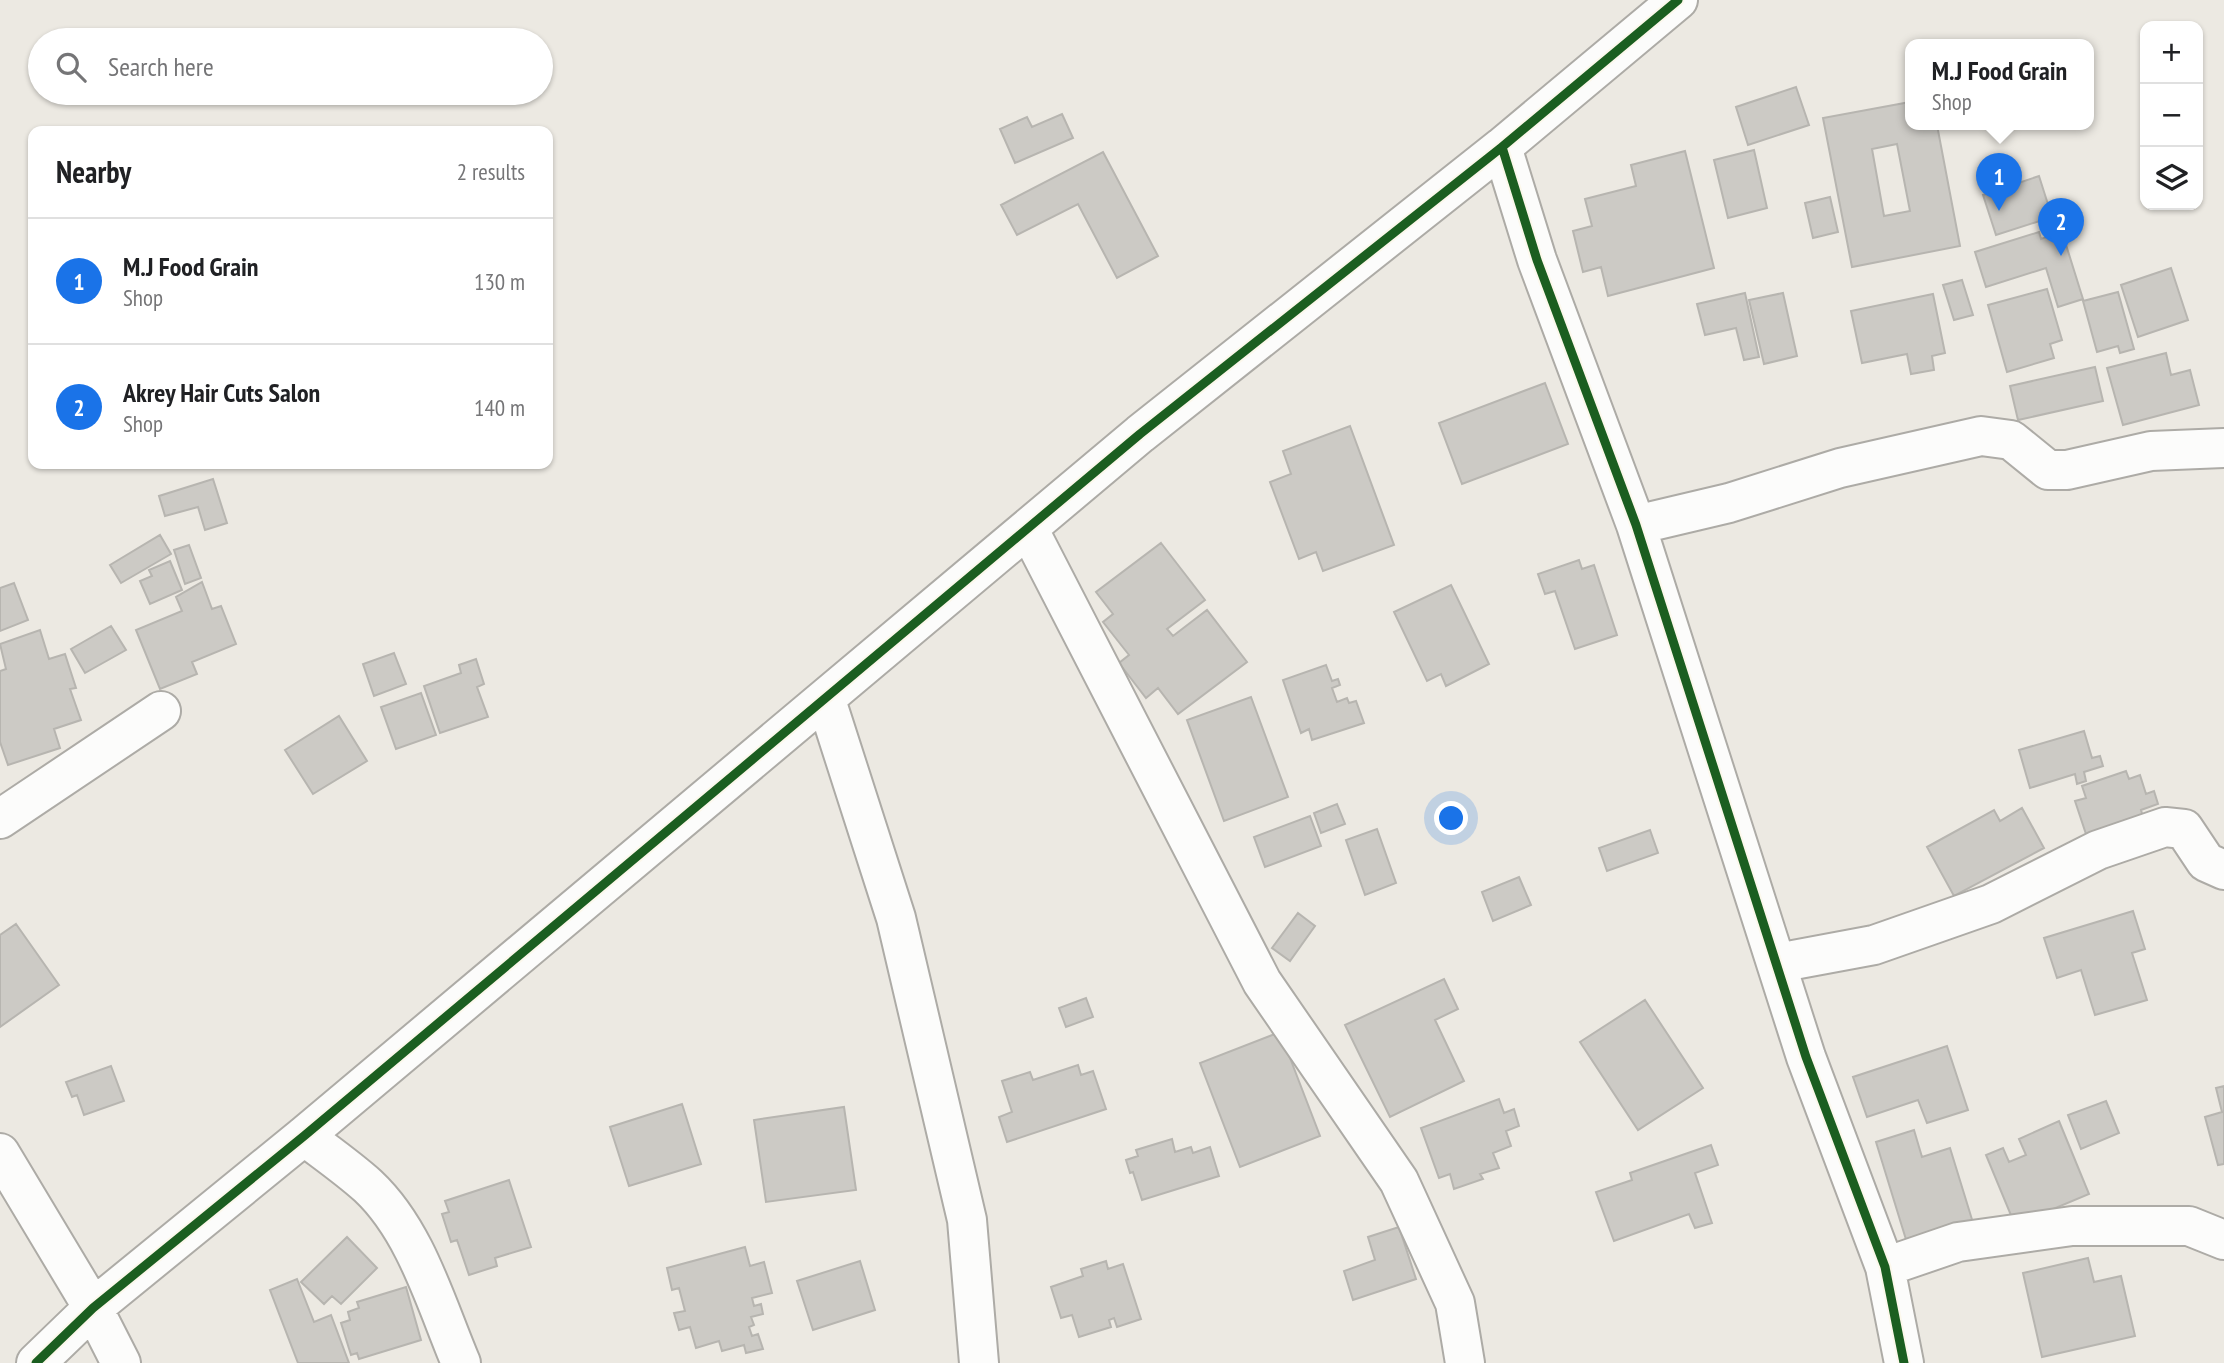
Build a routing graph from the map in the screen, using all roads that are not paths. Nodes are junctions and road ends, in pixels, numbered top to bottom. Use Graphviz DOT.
graph roads {
  1 [pos="1678,0"];
  2 [pos="1502,147"];
  3 [pos="2224,448"];
  4 [pos="1636,525"];
  5 [pos="1029,530"];
  6 [pos="826,700"];
  7 [pos="161,711"];
  8 [pos="0,819"];
  9 [pos="2224,870"];
  10 [pos="1776,963"];
  11 [pos="304,1136"];
  12 [pos="0,1153"];
  13 [pos="2224,1240"];
  14 [pos="1885,1267"];
  15 [pos="93,1308"];
  16 [pos="36,1363"];
  17 [pos="121,1363"];
  18 [pos="461,1363"];
  19 [pos="979,1363"];
  20 [pos="1465,1363"];
  21 [pos="1904,1363"];
  1 -- 2 [label="street"];
  2 -- 4 [label="street"];
  2 -- 5 [label="street"];
  3 -- 4 [label="street"];
  4 -- 10 [label="street"];
  5 -- 6 [label="street"];
  5 -- 20 [label="street"];
  6 -- 11 [label="street"];
  6 -- 19 [label="street"];
  7 -- 8 [label="street"];
  9 -- 10 [label="street"];
  10 -- 14 [label="street"];
  11 -- 15 [label="street"];
  11 -- 18 [label="street"];
  12 -- 15 [label="street"];
  13 -- 14 [label="street"];
  14 -- 21 [label="street"];
  15 -- 16 [label="street"];
  15 -- 17 [label="street"];
}
